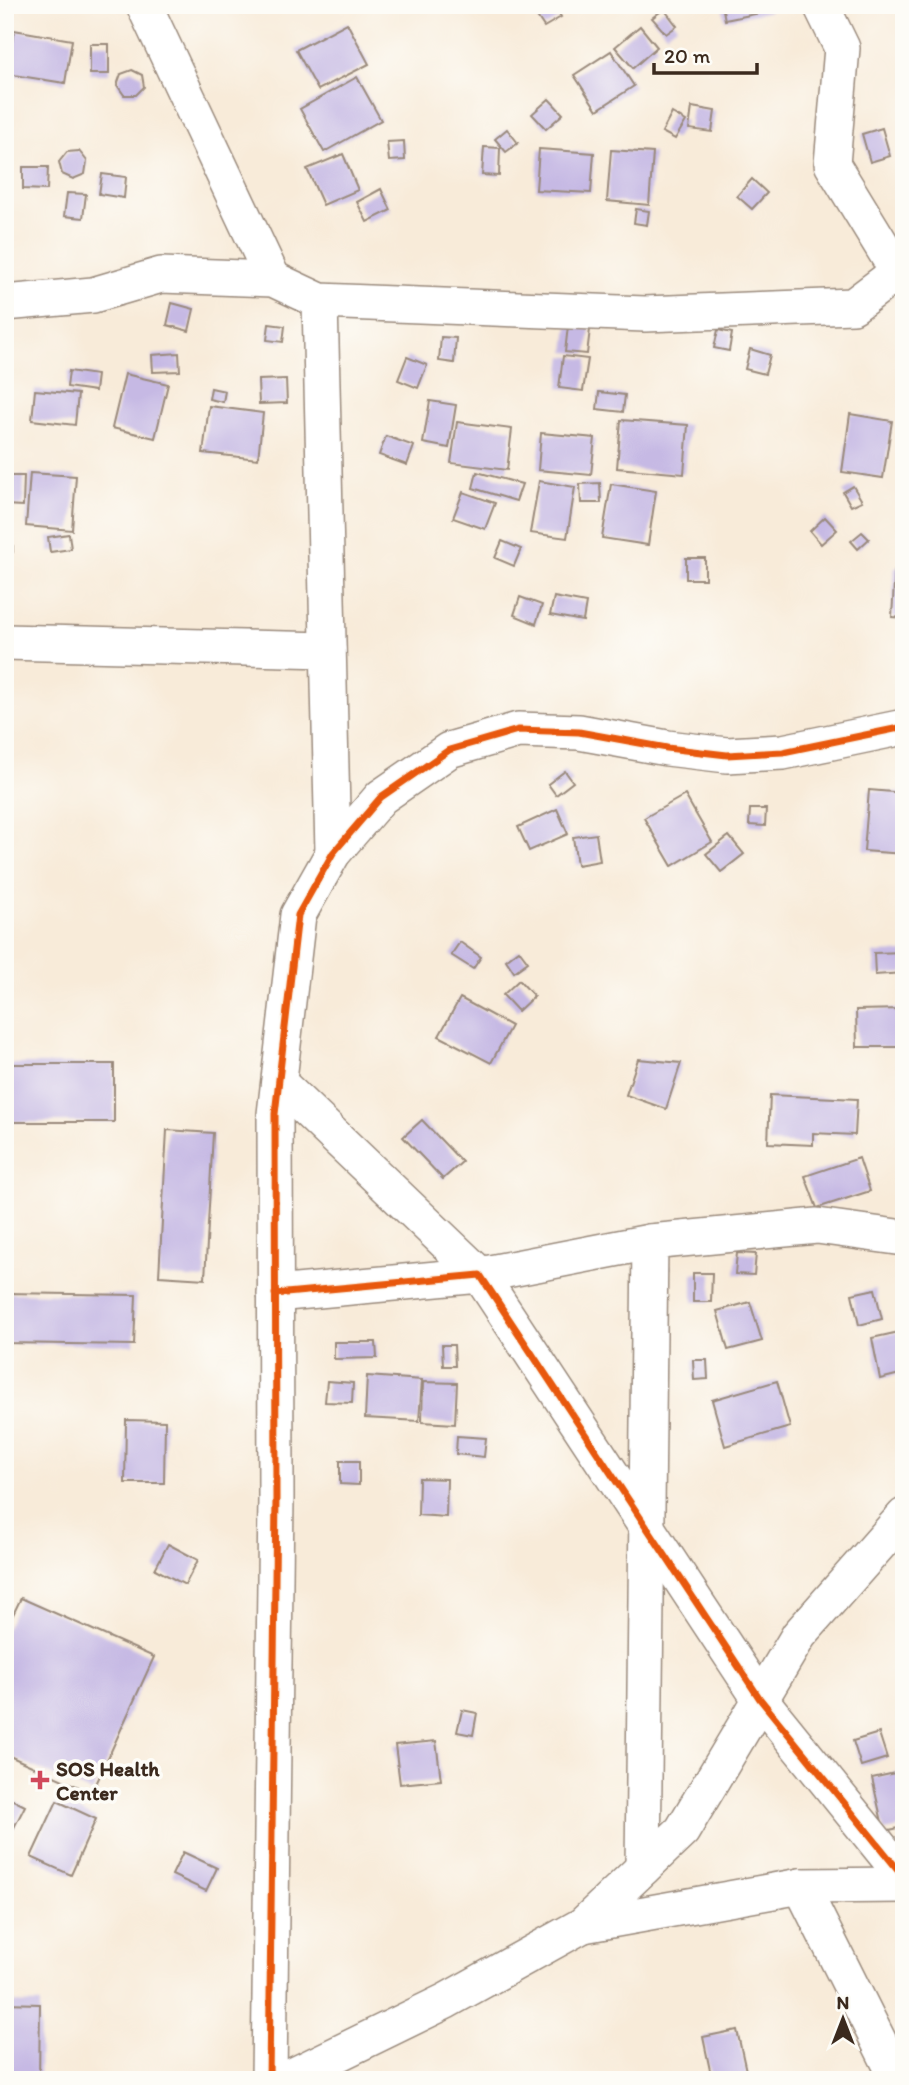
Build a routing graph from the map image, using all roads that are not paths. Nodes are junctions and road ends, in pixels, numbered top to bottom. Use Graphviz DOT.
graph roads {
  1 [pos="144,5"];
  2 [pos="821,5"];
  3 [pos="901,273"];
  4 [pos="272,279"];
  5 [pos="320,301"];
  6 [pos="5,303"];
  7 [pos="5,642"];
  8 [pos="328,650"];
  9 [pos="904,727"];
  10 [pos="333,853"];
  11 [pos="279,1083"];
  12 [pos="904,1238"];
  13 [pos="650,1242"];
  14 [pos="480,1275"];
  15 [pos="275,1294"];
  16 [pos="904,1516"];
  17 [pos="646,1529"];
  18 [pos="760,1699"];
  19 [pos="643,1868"];
  20 [pos="904,1877"];
  21 [pos="904,1885"];
  22 [pos="801,1886"];
  23 [pos="583,1924"];
  24 [pos="269,2080"];
  25 [pos="284,2080"];
  26 [pos="898,2080"];
  1 -- 4 [label="street"];
  2 -- 3 [label="street"];
  3 -- 5 [label="street"];
  4 -- 5 [label="street"];
  4 -- 6 [label="street"];
  5 -- 8 [label="street"];
  7 -- 8 [label="street"];
  8 -- 10 [label="street"];
  9 -- 10 [label="street"];
  10 -- 11 [label="street"];
  11 -- 14 [label="street"];
  11 -- 15 [label="street"];
  12 -- 13 [label="street"];
  13 -- 14 [label="street"];
  13 -- 17 [label="street"];
  14 -- 15 [label="street"];
  14 -- 17 [label="street"];
  15 -- 24 [label="street"];
  16 -- 18 [label="street"];
  17 -- 18 [label="street"];
  17 -- 19 [label="street"];
  18 -- 19 [label="street"];
  18 -- 20 [label="street"];
  19 -- 23 [label="street"];
  21 -- 22 [label="street"];
  22 -- 23 [label="street"];
  22 -- 26 [label="street"];
  23 -- 25 [label="street"];
}
